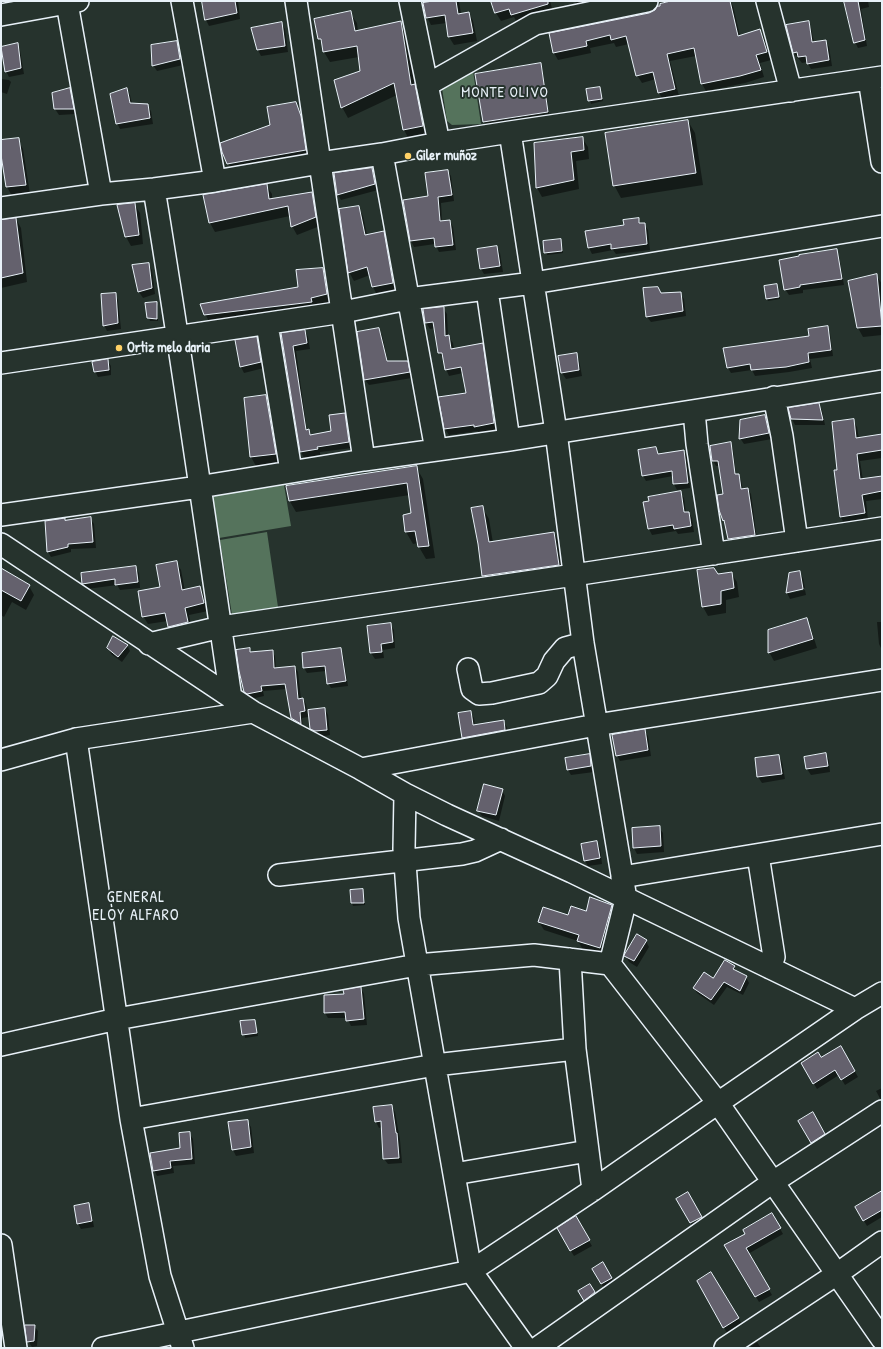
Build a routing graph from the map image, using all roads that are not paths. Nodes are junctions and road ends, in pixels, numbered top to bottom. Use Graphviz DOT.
graph roads {
  1 [pos="182,1"];
  2 [pos="296,1"];
  3 [pos="410,1"];
  4 [pos="647,1"];
  5 [pos="767,1"];
  6 [pos="72,2"];
  7 [pos="1,15"];
  8 [pos="875,78"];
  9 [pos="427,85"];
  10 [pos="791,91"];
  11 [pos="510,132"];
  12 [pos="439,143"];
  13 [pos="382,154"];
  14 [pos="882,162"];
  15 [pos="320,163"];
  16 [pos="215,181"];
  17 [pos="154,189"];
  18 [pos="101,194"];
  19 [pos="1,208"];
  20 [pos="882,226"];
  21 [pos="533,283"];
  22 [pos="487,290"];
  23 [pos="408,299"];
  24 [pos="343,312"];
  25 [pos="267,324"];
  26 [pos="179,336"];
  27 [pos="1,363"];
  28 [pos="882,381"];
  29 [pos="774,397"];
  30 [pos="694,410"];
  31 [pos="556,432"];
  32 [pos="509,440"];
  33 [pos="436,450"];
  34 [pos="364,460"];
  35 [pos="291,471"];
  36 [pos="199,486"];
  37 [pos="1,515"];
  38 [pos="882,528"];
  39 [pos="797,541"];
  40 [pos="1,544"];
  41 [pos="714,554"];
  42 [pos="574,575"];
  43 [pos="221,627"];
  44 [pos="583,643"];
  45 [pos="149,644"];
  46 [pos="468,669"];
  47 [pos="882,680"];
  48 [pos="231,698"];
  49 [pos="253,712"];
  50 [pos="596,725"];
  51 [pos="76,739"];
  52 [pos="1,760"];
  53 [pos="361,769"];
  54 [pos="406,794"];
  55 [pos="882,834"];
  56 [pos="501,839"];
  57 [pos="758,855"];
  58 [pos="405,860"];
  59 [pos="279,875"];
  60 [pos="622,877"];
  61 [pos="626,899"];
  62 [pos="570,959"];
  63 [pos="610,964"];
  64 [pos="417,965"];
  65 [pos="770,968"];
  66 [pos="882,993"];
  67 [pos="855,1009"];
  68 [pos="117,1019"];
  69 [pos="1,1045"];
  70 [pos="575,1049"];
  71 [pos="435,1065"];
  72 [pos="718,1103"];
  73 [pos="882,1111"];
  74 [pos="131,1119"];
  75 [pos="588,1151"];
  76 [pos="454,1174"];
  77 [pos="773,1182"];
  78 [pos="593,1190"];
  79 [pos="882,1242"];
  80 [pos="1,1245"];
  81 [pos="471,1271"];
  82 [pos="837,1274"];
  83 [pos="882,1339"];
  84 [pos="181,1340"];
  85 [pos="16,1348"];
  86 [pos="103,1348"];
  87 [pos="526,1348"];
  88 [pos="537,1348"];
  89 [pos="725,1348"];
  1 -- 16 [label="street"];
  2 -- 15 [label="street"];
  3 -- 9 [label="street"];
  4 -- 9 [label="street"];
  5 -- 10 [label="street"];
  6 -- 7 [label="street"];
  6 -- 18 [label="street"];
  8 -- 10 [label="street"];
  8 -- 14 [label="street"];
  9 -- 12 [label="street"];
  10 -- 11 [label="street"];
  11 -- 12 [label="street"];
  11 -- 21 [label="street"];
  12 -- 13 [label="street"];
  13 -- 15 [label="street"];
  13 -- 23 [label="street"];
  15 -- 16 [label="street"];
  15 -- 24 [label="street"];
  16 -- 17 [label="street"];
  17 -- 18 [label="street"];
  17 -- 26 [label="street"];
  18 -- 19 [label="street"];
  20 -- 21 [label="street"];
  21 -- 22 [label="street"];
  21 -- 31 [label="street"];
  22 -- 23 [label="street"];
  22 -- 32 [label="street"];
  23 -- 24 [label="street"];
  23 -- 33 [label="street"];
  24 -- 25 [label="street"];
  24 -- 34 [label="street"];
  25 -- 26 [label="street"];
  25 -- 35 [label="street"];
  26 -- 27 [label="street"];
  26 -- 36 [label="street"];
  28 -- 29 [label="street"];
  29 -- 30 [label="street"];
  29 -- 39 [label="street"];
  30 -- 31 [label="street"];
  30 -- 41 [label="street"];
  31 -- 32 [label="street"];
  31 -- 42 [label="street"];
  32 -- 33 [label="street"];
  33 -- 34 [label="street"];
  34 -- 35 [label="street"];
  35 -- 36 [label="street"];
  36 -- 37 [label="street"];
  36 -- 43 [label="street"];
  38 -- 39 [label="street"];
  39 -- 41 [label="street"];
  40 -- 45 [label="street"];
  41 -- 42 [label="street"];
  42 -- 43 [label="street"];
  42 -- 44 [label="street"];
  43 -- 45 [label="street"];
  43 -- 48 [label="street"];
  44 -- 46 [label="street"];
  44 -- 50 [label="street"];
  45 -- 48 [label="street"];
  47 -- 50 [label="street"];
  48 -- 49 [label="street"];
  49 -- 51 [label="street"];
  49 -- 53 [label="street"];
  50 -- 53 [label="street"];
  50 -- 60 [label="street"];
  51 -- 52 [label="street"];
  51 -- 68 [label="street"];
  53 -- 54 [label="street"];
  54 -- 56 [label="street"];
  54 -- 58 [label="street"];
  55 -- 57 [label="street"];
  56 -- 58 [label="street"];
  56 -- 61 [label="street"];
  57 -- 60 [label="street"];
  57 -- 65 [label="street"];
  58 -- 59 [label="street"];
  58 -- 64 [label="street"];
  60 -- 61 [label="street"];
  61 -- 63 [label="street"];
  61 -- 65 [label="street"];
  62 -- 63 [label="street"];
  62 -- 64 [label="street"];
  62 -- 70 [label="street"];
  63 -- 72 [label="street"];
  64 -- 68 [label="street"];
  64 -- 71 [label="street"];
  65 -- 67 [label="street"];
  66 -- 67 [label="street"];
  67 -- 72 [label="street"];
  68 -- 69 [label="street"];
  68 -- 74 [label="street"];
  70 -- 71 [label="street"];
  70 -- 75 [label="street"];
  71 -- 74 [label="street"];
  71 -- 76 [label="street"];
  72 -- 77 [label="street"];
  72 -- 78 [label="street"];
  73 -- 77 [label="street"];
  74 -- 84 [label="street"];
  75 -- 76 [label="street"];
  75 -- 78 [label="street"];
  76 -- 81 [label="street"];
  77 -- 82 [label="street"];
  77 -- 88 [label="street"];
  78 -- 81 [label="street"];
  79 -- 82 [label="street"];
  80 -- 85 [label="street"];
  81 -- 84 [label="street"];
  81 -- 87 [label="street"];
  82 -- 83 [label="street"];
  82 -- 89 [label="street"];
  84 -- 86 [label="street"];
}
